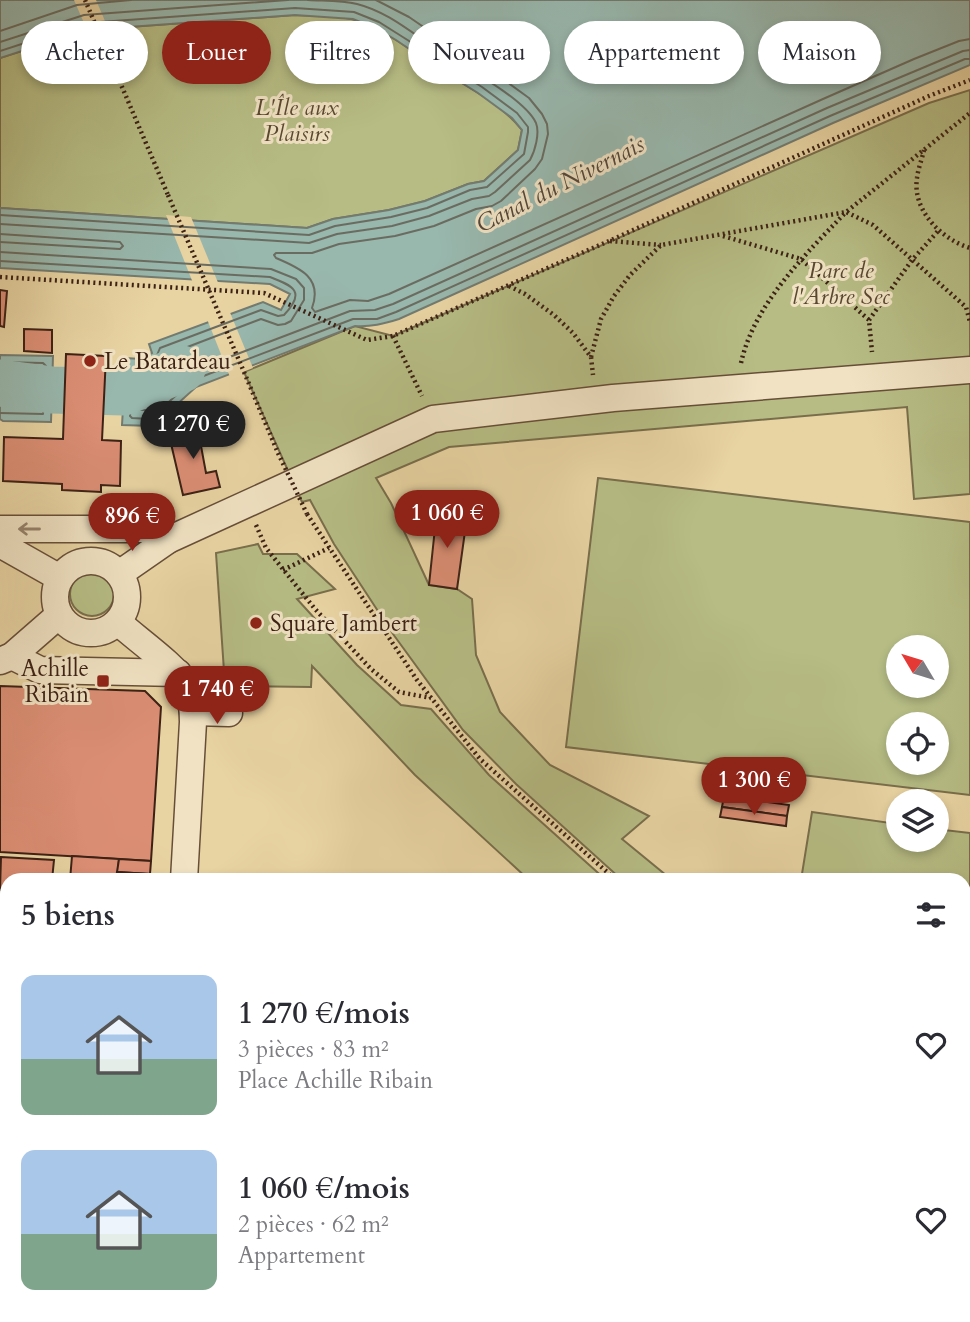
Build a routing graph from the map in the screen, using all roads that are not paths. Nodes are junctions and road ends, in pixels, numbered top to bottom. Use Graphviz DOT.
graph roads {
  1 [pos="970,370"];
  2 [pos="0,529"];
  3 [pos="168,540"];
  4 [pos="0,544"];
  5 [pos="119,573"];
  6 [pos="60,578"];
  7 [pos="59,615"];
  8 [pos="118,622"];
  9 [pos="6,659"];
  10 [pos="178,673"];
  11 [pos="193,712"];
  12 [pos="229,713"];
  13 [pos="184,873"];
  1 -- 3 [label="street"];
  3 -- 2 [label="street, one-way"];
  3 -- 5 [label="street"];
  4 -- 6 [label="street"];
  5 -- 6 [label="street"];
  5 -- 8 [label="street"];
  6 -- 7 [label="street"];
  7 -- 8 [label="street"];
  7 -- 9 [label="street"];
  8 -- 10 [label="street"];
  9 -- 10 [label="street"];
  10 -- 11 [label="street"];
  11 -- 12 [label="street"];
  11 -- 13 [label="street"];
}
